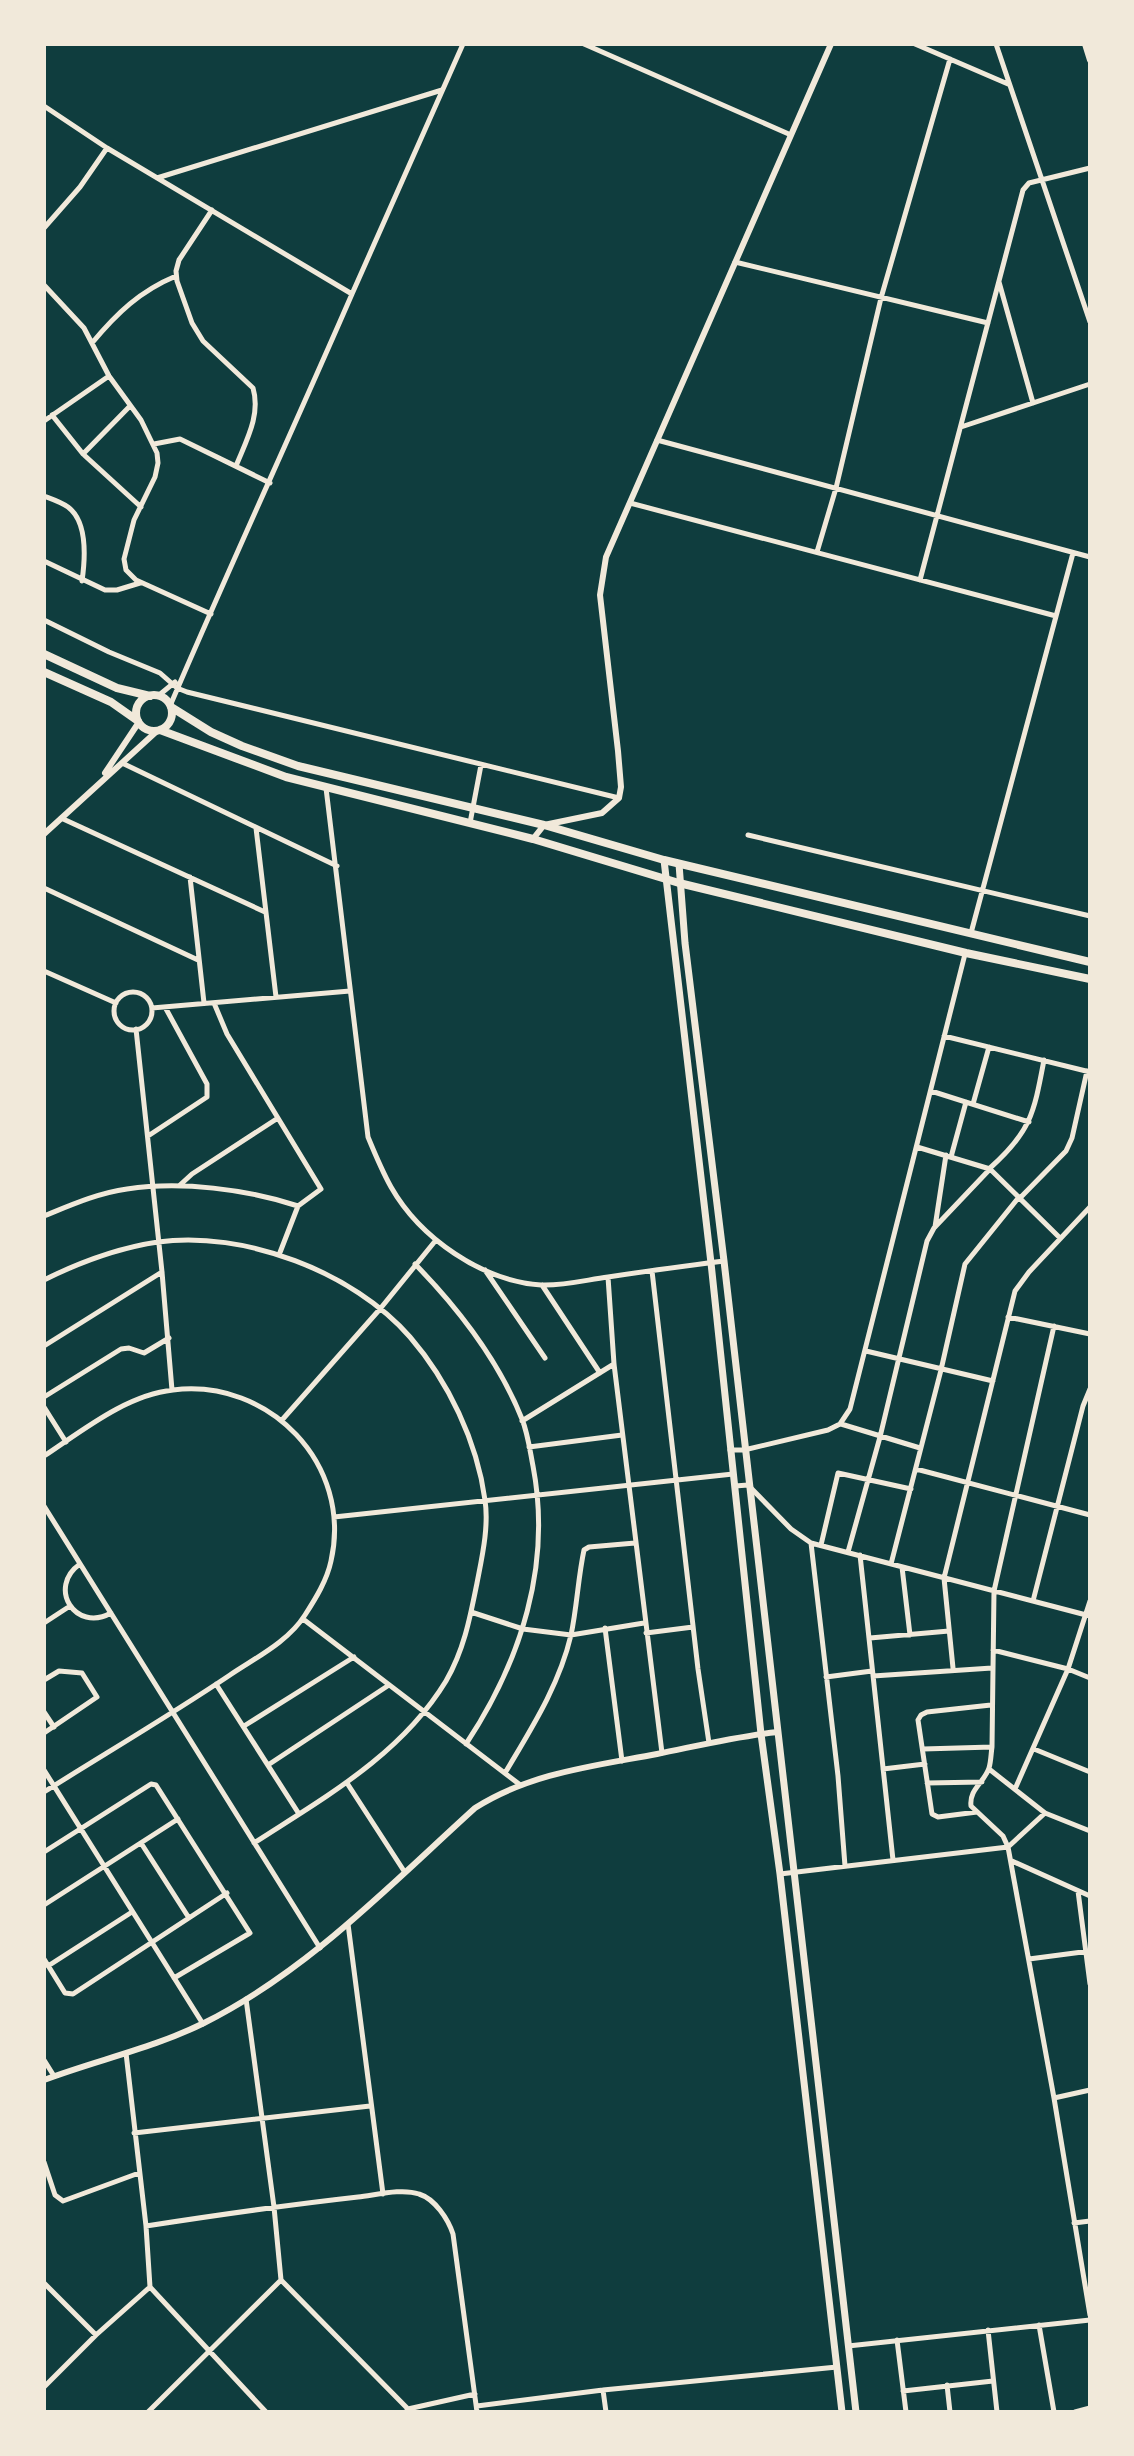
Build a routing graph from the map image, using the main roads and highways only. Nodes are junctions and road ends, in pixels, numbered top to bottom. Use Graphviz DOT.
graph roads {
  1 [pos="44,654"];
  2 [pos="44,672"];
  3 [pos="117,688"];
  4 [pos="154,696"];
  5 [pos="111,702"];
  6 [pos="170,706"];
  7 [pos="138,722"];
  8 [pos="196,723"];
  9 [pos="159,730"];
  10 [pos="188,738"];
  11 [pos="664,860"];
  12 [pos="679,864"];
  13 [pos="666,880"];
  14 [pos="679,883"];
  15 [pos="1090,962"];
  16 [pos="1090,979"];
  17 [pos="833,2208"];
  18 [pos="818,2209"];
  19 [pos="842,2412"];
  20 [pos="856,2412"];
  1 -- 3 [label="main road"];
  2 -- 5 [label="main road"];
  3 -- 4 [label="main road"];
  3 -- 5 [label="main road"];
  4 -- 6 [label="main road"];
  4 -- 7 [label="main road"];
  5 -- 7 [label="main road"];
  6 -- 8 [label="main road"];
  6 -- 9 [label="main road"];
  7 -- 9 [label="main road"];
  8 -- 10 [label="main road"];
  8 -- 11 [label="main road"];
  9 -- 10 [label="main road"];
  10 -- 13 [label="main road"];
  11 -- 12 [label="main road"];
  11 -- 13 [label="main road"];
  12 -- 14 [label="main road"];
  12 -- 15 [label="main road"];
  13 -- 14 [label="main road"];
  13 -- 18 [label="main road"];
  14 -- 16 [label="main road"];
  14 -- 17 [label="main road"];
  17 -- 18 [label="main road"];
  17 -- 20 [label="main road"];
  18 -- 19 [label="main road"];
}
